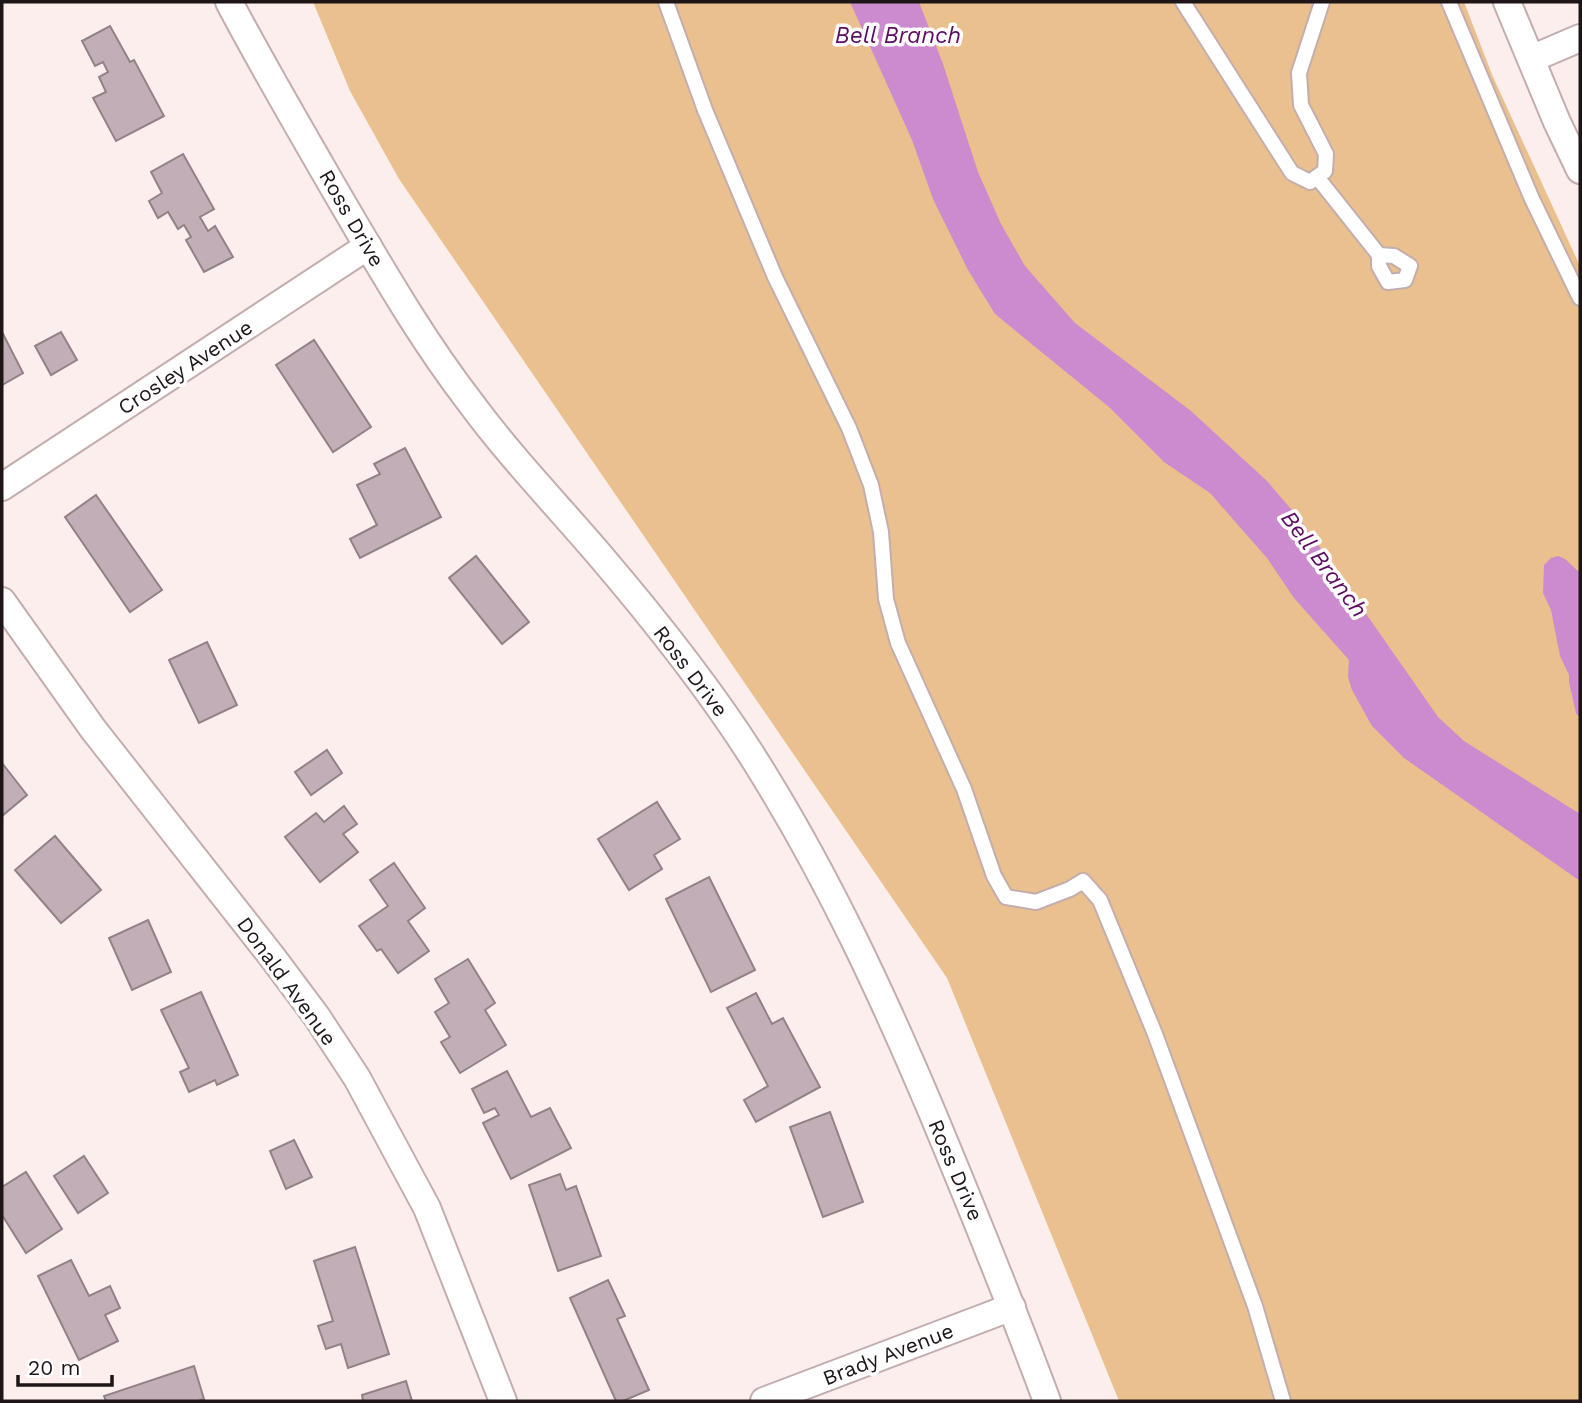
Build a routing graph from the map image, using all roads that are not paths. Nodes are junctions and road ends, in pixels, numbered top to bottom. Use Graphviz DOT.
graph roads {
  1 [pos="229,2"];
  2 [pos="666,2"];
  3 [pos="1183,2"];
  4 [pos="1322,2"];
  5 [pos="1449,2"];
  6 [pos="1507,2"];
  7 [pos="1580,38"];
  8 [pos="1531,60"];
  9 [pos="1580,170"];
  10 [pos="1317,177"];
  11 [pos="368,246"];
  12 [pos="1379,255"];
  13 [pos="1580,298"];
  14 [pos="2,487"];
  15 [pos="2,601"];
  16 [pos="1012,1307"];
  17 [pos="503,1401"];
  18 [pos="764,1401"];
  19 [pos="1047,1401"];
  20 [pos="1283,1401"];
  1 -- 11 [label="street, Ross Drive"];
  2 -- 20 [label="lane"];
  3 -- 10 [label="lane"];
  4 -- 10 [label="lane"];
  5 -- 13 [label="lane"];
  6 -- 8 [label="street"];
  7 -- 8 [label="street"];
  8 -- 9 [label="street"];
  10 -- 12 [label="lane"];
  11 -- 14 [label="street, Crosley Avenue"];
  11 -- 16 [label="street, Ross Drive"];
  15 -- 17 [label="street, Donald Avenue"];
  16 -- 18 [label="street, Brady Avenue"];
  16 -- 19 [label="street, Ross Drive"];
}
